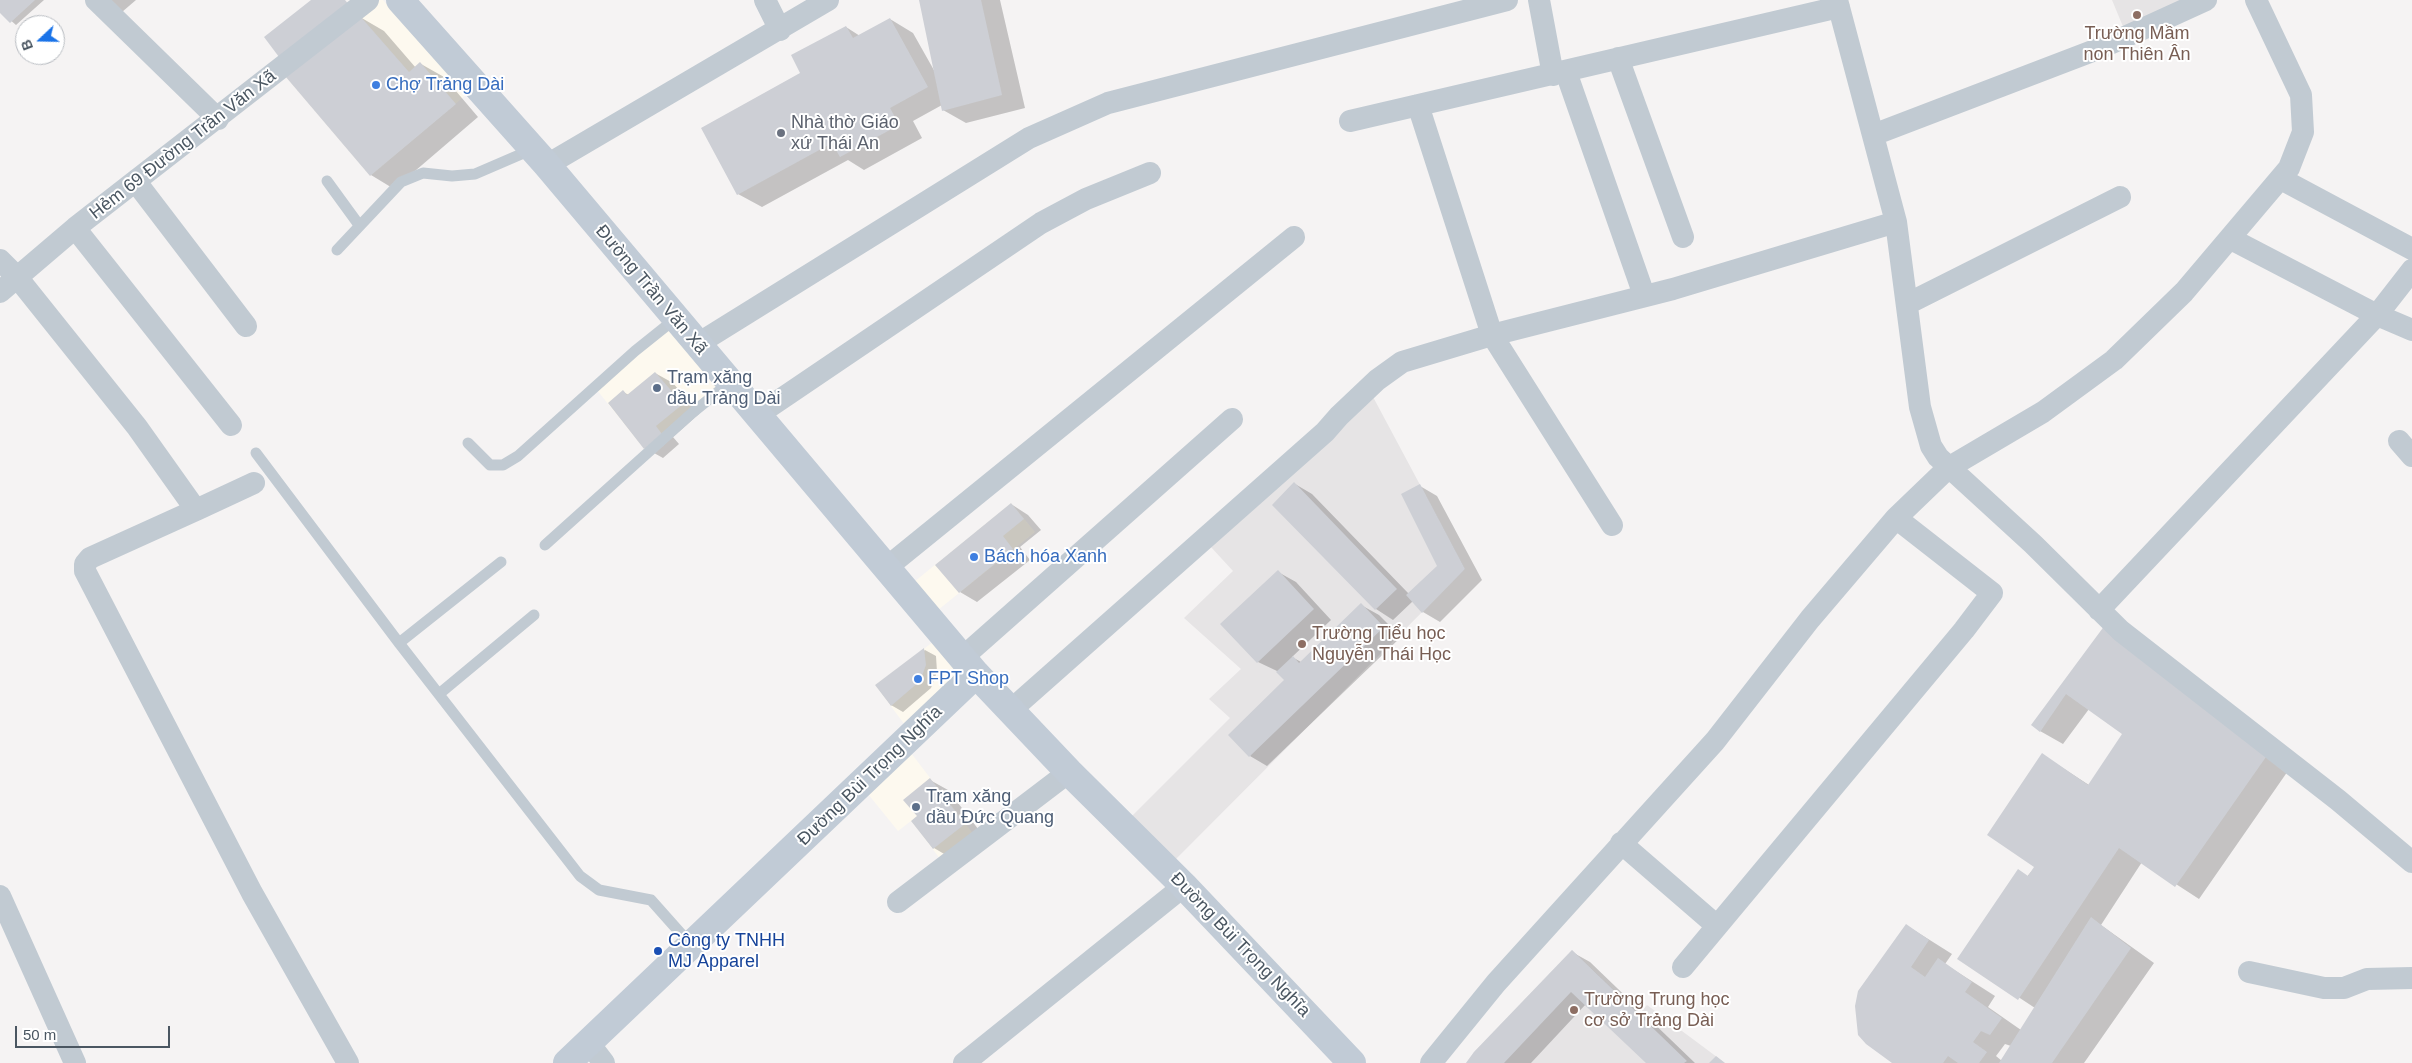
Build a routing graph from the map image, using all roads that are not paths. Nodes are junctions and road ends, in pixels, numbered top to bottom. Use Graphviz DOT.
graph roads {
  1 [pos="96,0"];
  2 [pos="368,0"];
  3 [pos="400,0"];
  4 [pos="765,0"];
  5 [pos="828,0"];
  6 [pos="1507,0"];
  7 [pos="1540,0"];
  8 [pos="2206,0"];
  9 [pos="2256,0"];
  10 [pos="1838,4"];
  11 [pos="780,30"];
  12 [pos="1618,58"];
  13 [pos="1559,74"];
  14 [pos="1418,105"];
  15 [pos="218,119"];
  16 [pos="1350,121"];
  17 [pos="1872,135"];
  18 [pos="540,157"];
  19 [pos="1150,173"];
  20 [pos="2281,179"];
  21 [pos="327,181"];
  22 [pos="136,182"];
  23 [pos="2120,197"];
  24 [pos="1896,222"];
  25 [pos="360,225"];
  26 [pos="75,228"];
  27 [pos="1294,237"];
  28 [pos="1682,237"];
  29 [pos="2230,239"];
  30 [pos="2412,249"];
  31 [pos="337,250"];
  32 [pos="0,260"];
  33 [pos="2412,270"];
  34 [pos="17,277"];
  35 [pos="0,292"];
  36 [pos="1644,295"];
  37 [pos="1907,304"];
  38 [pos="2377,315"];
  39 [pos="675,319"];
  40 [pos="246,326"];
  41 [pos="2412,330"];
  42 [pos="1492,336"];
  43 [pos="696,345"];
  44 [pos="729,383"];
  45 [pos="756,416"];
  46 [pos="1232,419"];
  47 [pos="231,425"];
  48 [pos="468,443"];
  49 [pos="256,453"];
  50 [pos="1948,468"];
  51 [pos="254,483"];
  52 [pos="196,510"];
  53 [pos="1896,518"];
  54 [pos="1612,525"];
  55 [pos="545,545"];
  56 [pos="501,562"];
  57 [pos="886,568"];
  58 [pos="2100,610"];
  59 [pos="534,615"];
  60 [pos="399,643"];
  61 [pos="969,666"];
  62 [pos="439,694"];
  63 [pos="1011,710"];
  64 [pos="1069,772"];
  65 [pos="1621,842"];
  66 [pos="2412,862"];
  67 [pos="1184,886"];
  68 [pos="0,896"];
  69 [pos="898,902"];
  70 [pos="1717,926"];
  71 [pos="692,946"];
  72 [pos="1683,967"];
  73 [pos="2249,972"];
  74 [pos="2412,978"];
  75 [pos="588,1042"];
  76 [pos="75,1063"];
  77 [pos="348,1063"];
  78 [pos="567,1063"];
  79 [pos="604,1063"];
  80 [pos="964,1063"];
  81 [pos="1352,1063"];
  82 [pos="1431,1063"];
  1 -- 15 [label="street"];
  2 -- 15 [label="street, Hẻm 69 Đường Trần Văn Xã"];
  3 -- 18 [label="street, Đường Trần Văn Xã"];
  4 -- 11 [label="street"];
  5 -- 11 [label="street"];
  6 -- 43 [label="street"];
  7 -- 13 [label="street"];
  8 -- 17 [label="street"];
  9 -- 20 [label="street"];
  10 -- 12 [label="street"];
  10 -- 17 [label="street"];
  11 -- 18 [label="street"];
  12 -- 13 [label="street"];
  12 -- 28 [label="street"];
  13 -- 14 [label="street"];
  13 -- 36 [label="street"];
  14 -- 16 [label="street"];
  14 -- 42 [label="street"];
  15 -- 22 [label="street, Hẻm 69 Đường Trần Văn Xã"];
  17 -- 24 [label="street"];
  18 -- 25 [label="lane"];
  18 -- 39 [label="street, Đường Trần Văn Xã"];
  19 -- 45 [label="street"];
  20 -- 29 [label="street"];
  20 -- 30 [label="street"];
  21 -- 25 [label="lane"];
  22 -- 26 [label="street, Hẻm 69 Đường Trần Văn Xã"];
  22 -- 40 [label="street"];
  23 -- 37 [label="street"];
  24 -- 36 [label="street"];
  24 -- 37 [label="street"];
  25 -- 31 [label="lane"];
  26 -- 34 [label="street, Hẻm 69 Đường Trần Văn Xã"];
  26 -- 47 [label="street"];
  27 -- 57 [label="street"];
  29 -- 38 [label="street"];
  29 -- 50 [label="street"];
  32 -- 34 [label="street"];
  33 -- 38 [label="street"];
  34 -- 35 [label="street, Hẻm 69 Đường Trần Văn Xã"];
  34 -- 52 [label="street"];
  36 -- 42 [label="street"];
  37 -- 50 [label="street"];
  38 -- 41 [label="street"];
  38 -- 58 [label="street"];
  39 -- 43 [label="street, Đường Trần Văn Xã"];
  39 -- 48 [label="lane"];
  42 -- 54 [label="street"];
  42 -- 63 [label="street"];
  43 -- 44 [label="street, Đường Trần Văn Xã"];
  44 -- 45 [label="street, Đường Trần Văn Xã"];
  44 -- 55 [label="lane"];
  45 -- 57 [label="street, Đường Trần Văn Xã"];
  46 -- 61 [label="street"];
  49 -- 60 [label="lane"];
  50 -- 53 [label="street"];
  50 -- 58 [label="street"];
  51 -- 52 [label="street"];
  52 -- 77 [label="street"];
  53 -- 65 [label="street"];
  53 -- 70 [label="street"];
  56 -- 60 [label="lane"];
  57 -- 61 [label="street, Đường Trần Văn Xã"];
  58 -- 66 [label="street"];
  59 -- 62 [label="lane"];
  60 -- 62 [label="lane"];
  61 -- 63 [label="street, Đường Bùi Trọng Nghĩa"];
  61 -- 71 [label="street, Đường Bùi Trọng Nghĩa"];
  62 -- 71 [label="lane"];
  63 -- 64 [label="street, Đường Bùi Trọng Nghĩa"];
  64 -- 67 [label="street, Đường Bùi Trọng Nghĩa"];
  64 -- 69 [label="street"];
  65 -- 70 [label="street"];
  65 -- 82 [label="street"];
  67 -- 80 [label="street"];
  67 -- 81 [label="street, Đường Bùi Trọng Nghĩa"];
  68 -- 76 [label="street"];
  70 -- 72 [label="street"];
  71 -- 75 [label="street, Đường Bùi Trọng Nghĩa"];
  73 -- 74 [label="street"];
  75 -- 78 [label="street, Đường Bùi Trọng Nghĩa"];
  75 -- 79 [label="street"];
}
